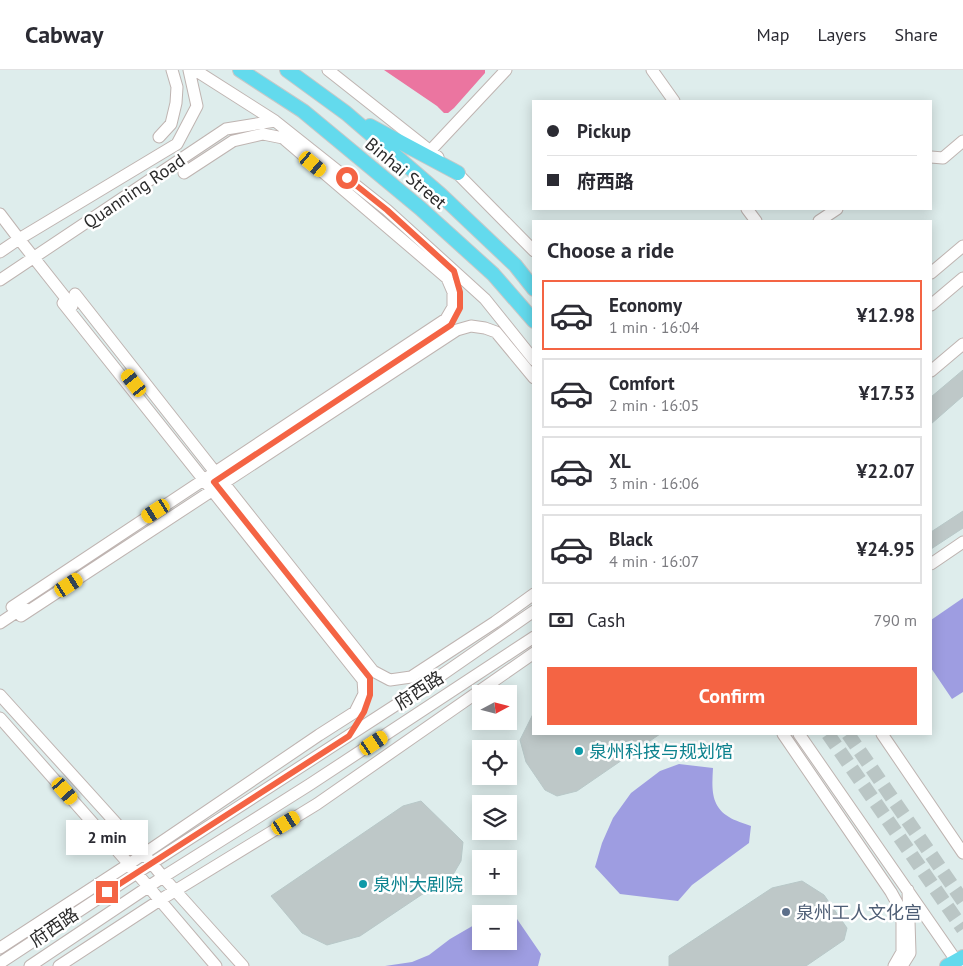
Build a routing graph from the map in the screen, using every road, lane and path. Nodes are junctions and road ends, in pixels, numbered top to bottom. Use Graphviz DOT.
graph roads {
  1 [pos="172,70"];
  2 [pos="189,70"];
  3 [pos="195,70"];
  4 [pos="240,70"];
  5 [pos="287,70"];
  6 [pos="328,70"];
  7 [pos="506,70"];
  8 [pos="652,70"];
  9 [pos="673,100"];
  10 [pos="346,113"];
  11 [pos="275,121"];
  12 [pos="159,137"];
  13 [pos="963,141"];
  14 [pos="430,151"];
  15 [pos="932,157"];
  16 [pos="184,173"];
  17 [pos="458,173"];
  18 [pos="836,210"];
  19 [pos="0,214"];
  20 [pos="820,220"];
  21 [pos="19,240"];
  22 [pos="963,246"];
  23 [pos="532,249"];
  24 [pos="0,252"];
  25 [pos="34,258"];
  26 [pos="454,271"];
  27 [pos="932,272"];
  28 [pos="963,278"];
  29 [pos="0,280"];
  30 [pos="532,286"];
  31 [pos="75,294"];
  32 [pos="63,303"];
  33 [pos="932,305"];
  34 [pos="532,319"];
  35 [pos="505,324"];
  36 [pos="451,325"];
  37 [pos="963,344"];
  38 [pos="532,358"];
  39 [pos="932,370"];
  40 [pos="532,376"];
  41 [pos="214,481"];
  42 [pos="963,542"];
  43 [pos="932,563"];
  44 [pos="532,595"];
  45 [pos="12,607"];
  46 [pos="532,612"];
  47 [pos="21,616"];
  48 [pos="0,623"];
  49 [pos="532,638"];
  50 [pos="532,655"];
  51 [pos="370,678"];
  52 [pos="433,681"];
  53 [pos="0,695"];
  54 [pos="0,718"];
  55 [pos="785,735"];
  56 [pos="800,735"];
  57 [pos="883,735"];
  58 [pos="349,736"];
  59 [pos="963,853"];
  60 [pos="148,858"];
  61 [pos="133,868"];
  62 [pos="163,877"];
  63 [pos="148,887"];
  64 [pos="175,890"];
  65 [pos="908,890"];
  66 [pos="160,900"];
  67 [pos="0,948"];
  68 [pos="957,962"];
  69 [pos="0,963"];
  70 [pos="30,966"];
  71 [pos="59,966"];
  72 [pos="216,966"];
  73 [pos="243,966"];
  74 [pos="894,966"];
  75 [pos="902,966"];
  1 -- 12 [label="street"];
  2 -- 21 [label="street, Quanning Road"];
  3 -- 11 [label="street"];
  4 -- 34 [label="main road, Binhai Street"];
  5 -- 10 [label="main road, Binhai Street"];
  6 -- 14 [label="street"];
  7 -- 14 [label="street"];
  8 -- 9 [label="street"];
  10 -- 17 [label="main road"];
  10 -- 30 [label="main road, Binhai Street"];
  11 -- 25 [label="street, Quanning Road"];
  11 -- 26 [label="street"];
  13 -- 15 [label="street"];
  14 -- 17 [label="street"];
  16 -- 41 [label="street"];
  17 -- 23 [label="street"];
  18 -- 20 [label="street"];
  19 -- 21 [label="street"];
  21 -- 24 [label="street, Quanning Road"];
  21 -- 25 [label="street"];
  22 -- 27 [label="street"];
  25 -- 29 [label="street, Quanning Road"];
  25 -- 41 [label="street"];
  26 -- 35 [label="street"];
  26 -- 36 [label="street"];
  28 -- 33 [label="street"];
  31 -- 41 [label="street"];
  32 -- 41 [label="street"];
  35 -- 36 [label="street"];
  35 -- 38 [label="street"];
  36 -- 41 [label="street"];
  37 -- 39 [label="street"];
  40 -- 41 [label="street"];
  41 -- 44 [label="street"];
  41 -- 45 [label="street"];
  41 -- 47 [label="street"];
  41 -- 48 [label="street"];
  41 -- 51 [label="street"];
  41 -- 60 [label="street"];
  42 -- 43 [label="street"];
  46 -- 52 [label="street, 府西路"];
  49 -- 62 [label="street, 府西路"];
  50 -- 64 [label="street"];
  51 -- 52 [label="street"];
  51 -- 58 [label="street"];
  52 -- 58 [label="street, 府西路"];
  53 -- 60 [label="street"];
  54 -- 61 [label="street"];
  55 -- 74 [label="street"];
  56 -- 65 [label="street"];
  57 -- 59 [label="street"];
  58 -- 60 [label="street, 府西路"];
  60 -- 61 [label="street, 府西路"];
  60 -- 62 [label="street"];
  61 -- 63 [label="street"];
  61 -- 67 [label="street"];
  61 -- 69 [label="street, 府西路"];
  62 -- 63 [label="street, 府西路"];
  62 -- 64 [label="street"];
  63 -- 66 [label="street"];
  63 -- 70 [label="street, 府西路"];
  64 -- 66 [label="street"];
  64 -- 73 [label="street"];
  65 -- 68 [label="street"];
  65 -- 75 [label="street"];
  66 -- 71 [label="street"];
  66 -- 72 [label="street"];
}
